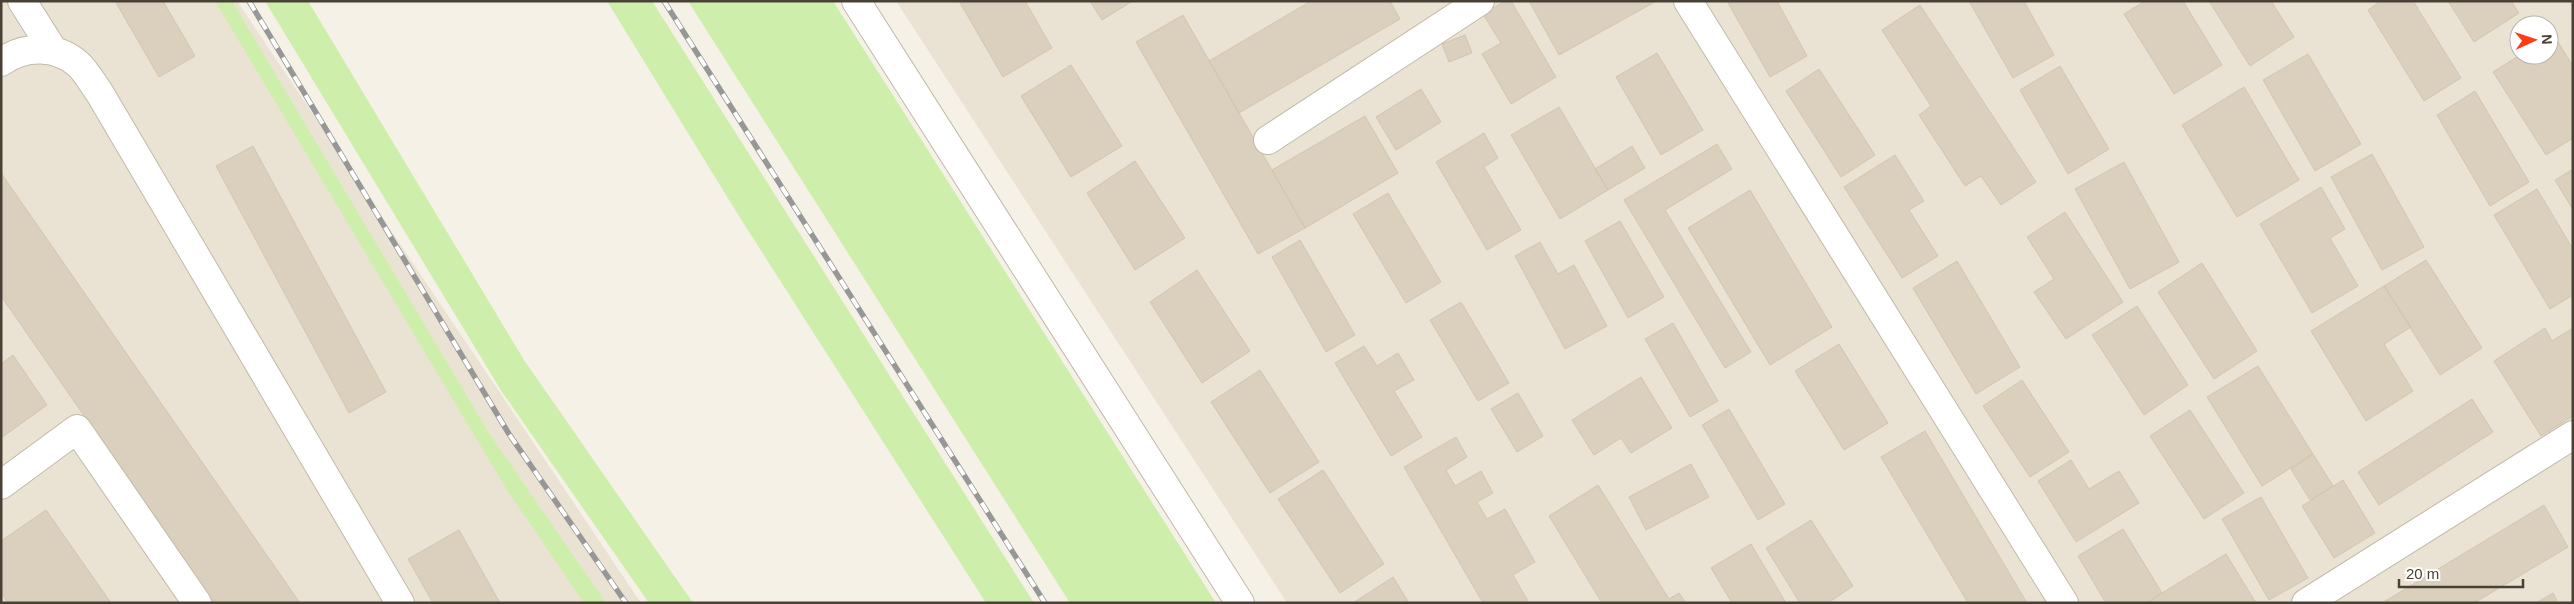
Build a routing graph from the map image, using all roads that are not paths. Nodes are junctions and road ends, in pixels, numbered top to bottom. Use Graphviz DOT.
graph roads {
  1 [pos="22,1"];
  2 [pos="856,1"];
  3 [pos="1480,1"];
  4 [pos="1688,1"];
  5 [pos="53,50"];
  6 [pos="1,62"];
  7 [pos="1268,140"];
  8 [pos="2573,435"];
  9 [pos="1,485"];
  10 [pos="388,598"];
  11 [pos="197,603"];
  12 [pos="1240,603"];
  13 [pos="2064,603"];
  14 [pos="2306,603"];
  1 -- 5 [label="street"];
  2 -- 12 [label="street"];
  3 -- 7 [label="street"];
  4 -- 13 [label="street"];
  5 -- 6 [label="street"];
  5 -- 10 [label="street"];
  8 -- 14 [label="street"];
  9 -- 11 [label="street"];
}
